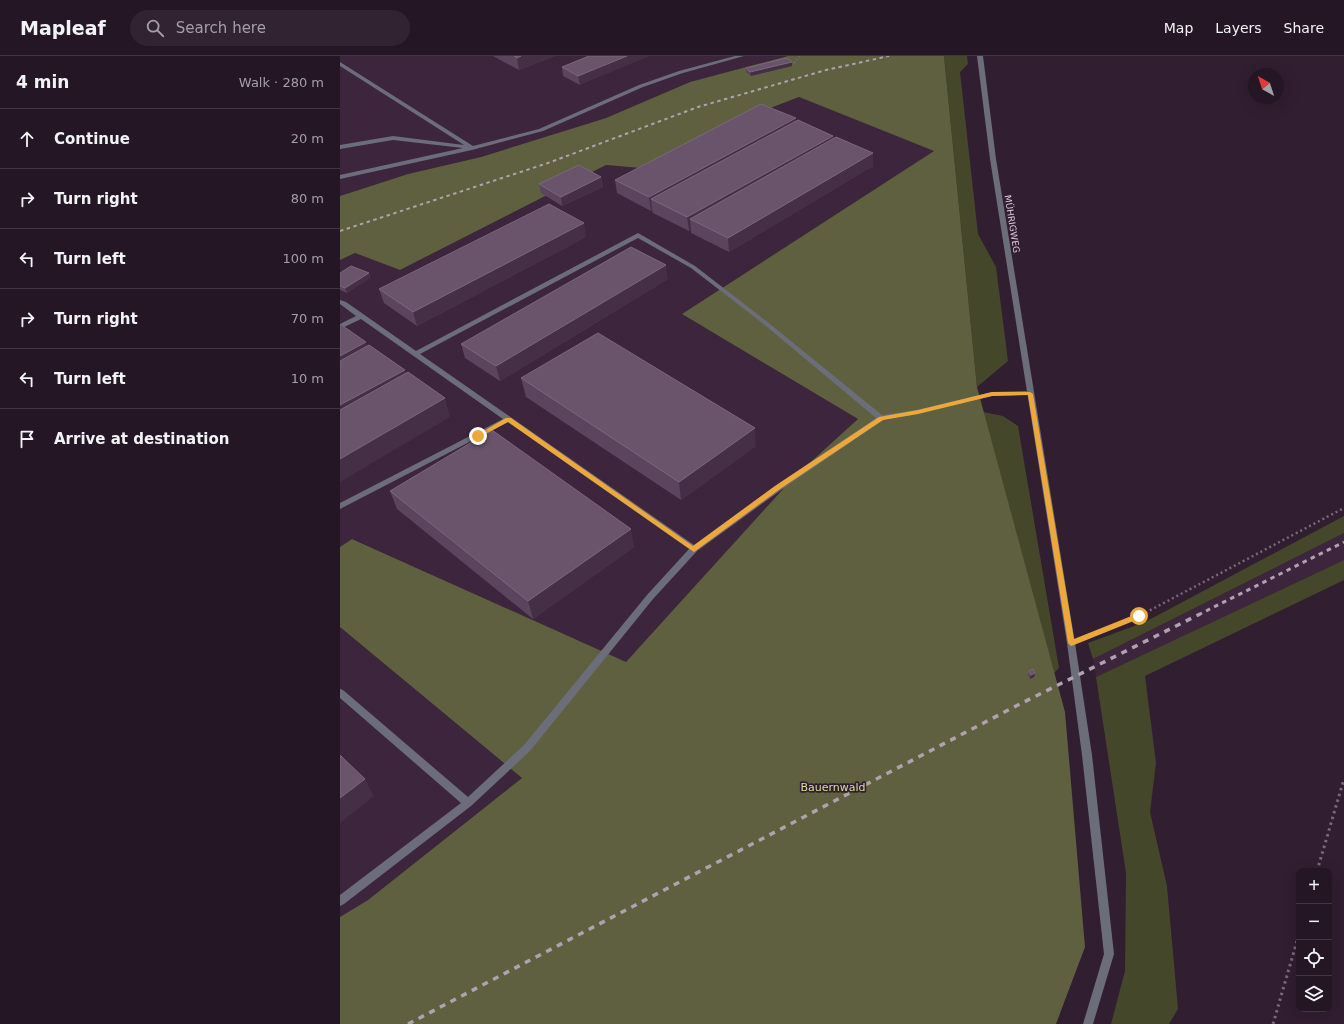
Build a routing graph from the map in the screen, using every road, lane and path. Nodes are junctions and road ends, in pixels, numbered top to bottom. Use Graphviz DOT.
graph roads {
  1 [pos="741,56"];
  2 [pos="800,56"];
  3 [pos="980,56"];
  4 [pos="794,63"];
  5 [pos="340,64"];
  6 [pos="340,147"];
  7 [pos="472,148"];
  8 [pos="340,177"];
  9 [pos="340,302"];
  10 [pos="361,316"];
  11 [pos="340,327"];
  12 [pos="415,354"];
  13 [pos="1030,394"];
  14 [pos="881,418"];
  15 [pos="508,419"];
  16 [pos="340,506"];
  17 [pos="1344,508"];
  18 [pos="694,549"];
  19 [pos="1071,643"];
  20 [pos="340,693"];
  21 [pos="1344,779"];
  22 [pos="468,803"];
  23 [pos="1318,868"];
  24 [pos="340,901"];
  25 [pos="1297,940"];
  26 [pos="1088,1024"];
  27 [pos="1273,1024"];
  1 -- 7 [label="street"];
  2 -- 4 [label="path"];
  3 -- 13 [label="street, MÜHRIGWEG"];
  5 -- 7 [label="street"];
  6 -- 7 [label="street"];
  7 -- 8 [label="street"];
  9 -- 10 [label="street"];
  10 -- 11 [label="street"];
  10 -- 12 [label="street"];
  12 -- 14 [label="street"];
  12 -- 15 [label="street"];
  13 -- 14 [label="street"];
  13 -- 19 [label="street, MÜHRIGWEG"];
  14 -- 18 [label="street"];
  15 -- 16 [label="street"];
  15 -- 18 [label="street"];
  17 -- 19 [label="path"];
  18 -- 22 [label="street"];
  19 -- 26 [label="street, MÜHRIGWEG"];
  20 -- 22 [label="street"];
  21 -- 23 [label="path"];
  22 -- 24 [label="street"];
  25 -- 27 [label="path"];
}
